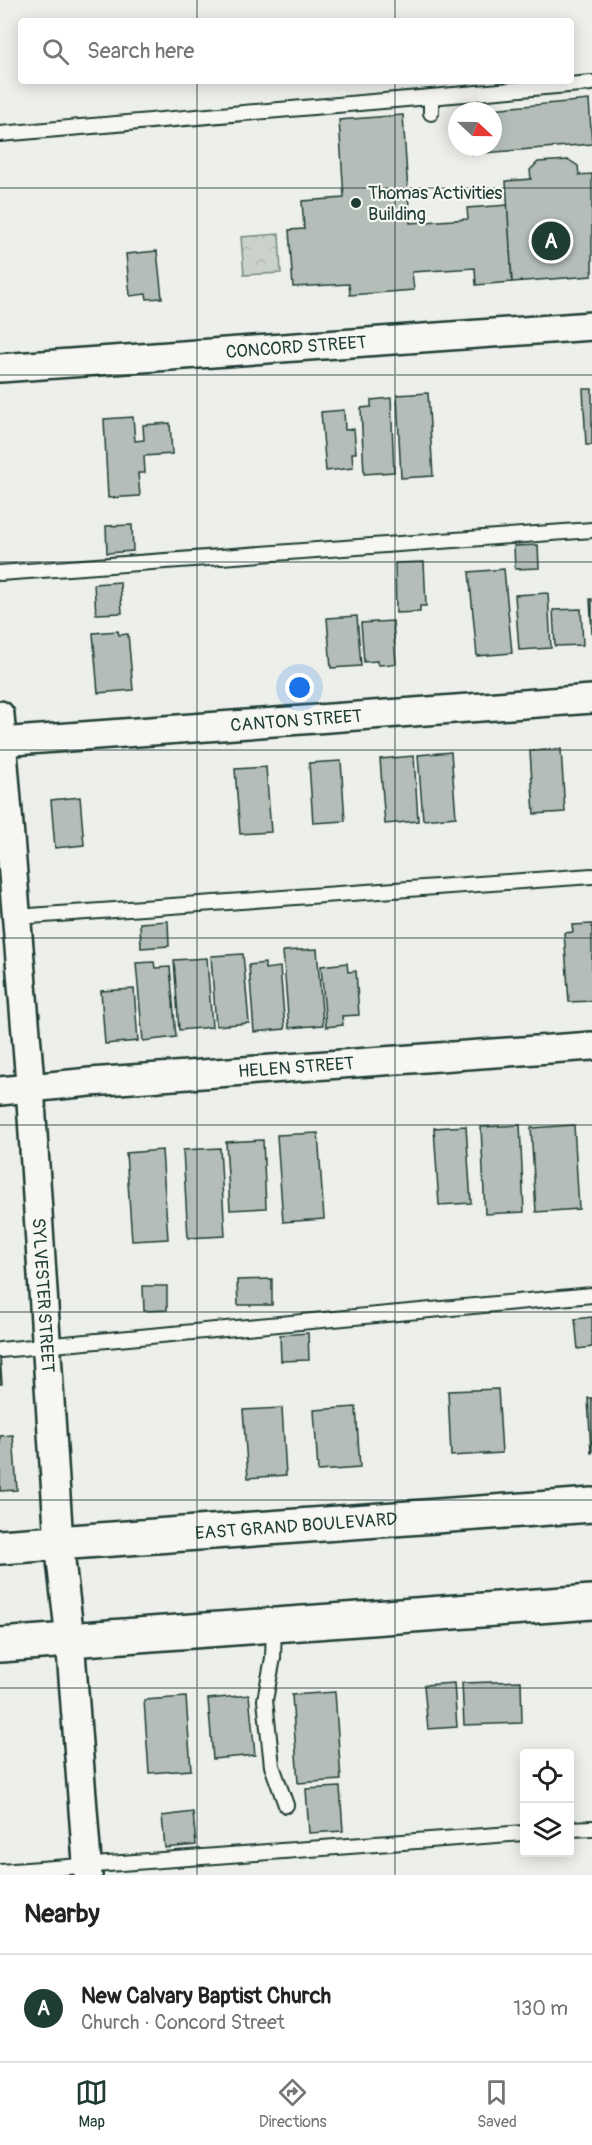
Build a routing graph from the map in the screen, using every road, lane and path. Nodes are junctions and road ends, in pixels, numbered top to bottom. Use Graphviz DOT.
graph roads {
  1 [pos="592,83"];
  2 [pos="430,97"];
  3 [pos="431,113"];
  4 [pos="0,134"];
  5 [pos="592,326"];
  6 [pos="0,368"];
  7 [pos="592,530"];
  8 [pos="0,573"];
  9 [pos="592,699"];
  10 [pos="0,715"];
  11 [pos="1,742"];
  12 [pos="592,876"];
  13 [pos="11,925"];
  14 [pos="592,1046"];
  15 [pos="30,1088"];
  16 [pos="0,1091"];
  17 [pos="592,1295"];
  18 [pos="47,1347"];
  19 [pos="0,1350"];
  20 [pos="592,1505"];
  21 [pos="59,1543"];
  22 [pos="0,1547"];
  23 [pos="592,1602"];
  24 [pos="273,1625"];
  25 [pos="70,1639"];
  26 [pos="0,1645"];
  27 [pos="286,1805"];
  28 [pos="592,1828"];
  29 [pos="574,1829"];
  30 [pos="520,1833"];
  31 [pos="88,1870"];
  32 [pos="0,1872"];
  1 -- 2 [label="lane"];
  2 -- 3 [label="lane"];
  2 -- 4 [label="lane"];
  5 -- 6 [label="street, CONCORD STREET"];
  7 -- 8 [label="lane"];
  9 -- 11 [label="street, CANTON STREET"];
  10 -- 11 [label="street, SYLVESTER STREET"];
  11 -- 13 [label="street, SYLVESTER STREET"];
  12 -- 13 [label="lane"];
  13 -- 15 [label="street, SYLVESTER STREET"];
  14 -- 15 [label="street, HELEN STREET"];
  15 -- 16 [label="street, HELEN STREET"];
  15 -- 18 [label="street, SYLVESTER STREET"];
  17 -- 18 [label="lane"];
  18 -- 19 [label="lane"];
  18 -- 21 [label="street, SYLVESTER STREET"];
  20 -- 21 [label="main road, EAST GRAND BOULEVARD"];
  21 -- 22 [label="main road, EAST GRAND BOULEVARD"];
  21 -- 25 [label="street, SYLVESTER STREET"];
  23 -- 24 [label="main road"];
  24 -- 25 [label="main road"];
  24 -- 27 [label="lane"];
  25 -- 26 [label="main road"];
  25 -- 31 [label="street, SYLVESTER STREET"];
  28 -- 29 [label="lane"];
  30 -- 31 [label="lane"];
  31 -- 32 [label="lane"];
}
